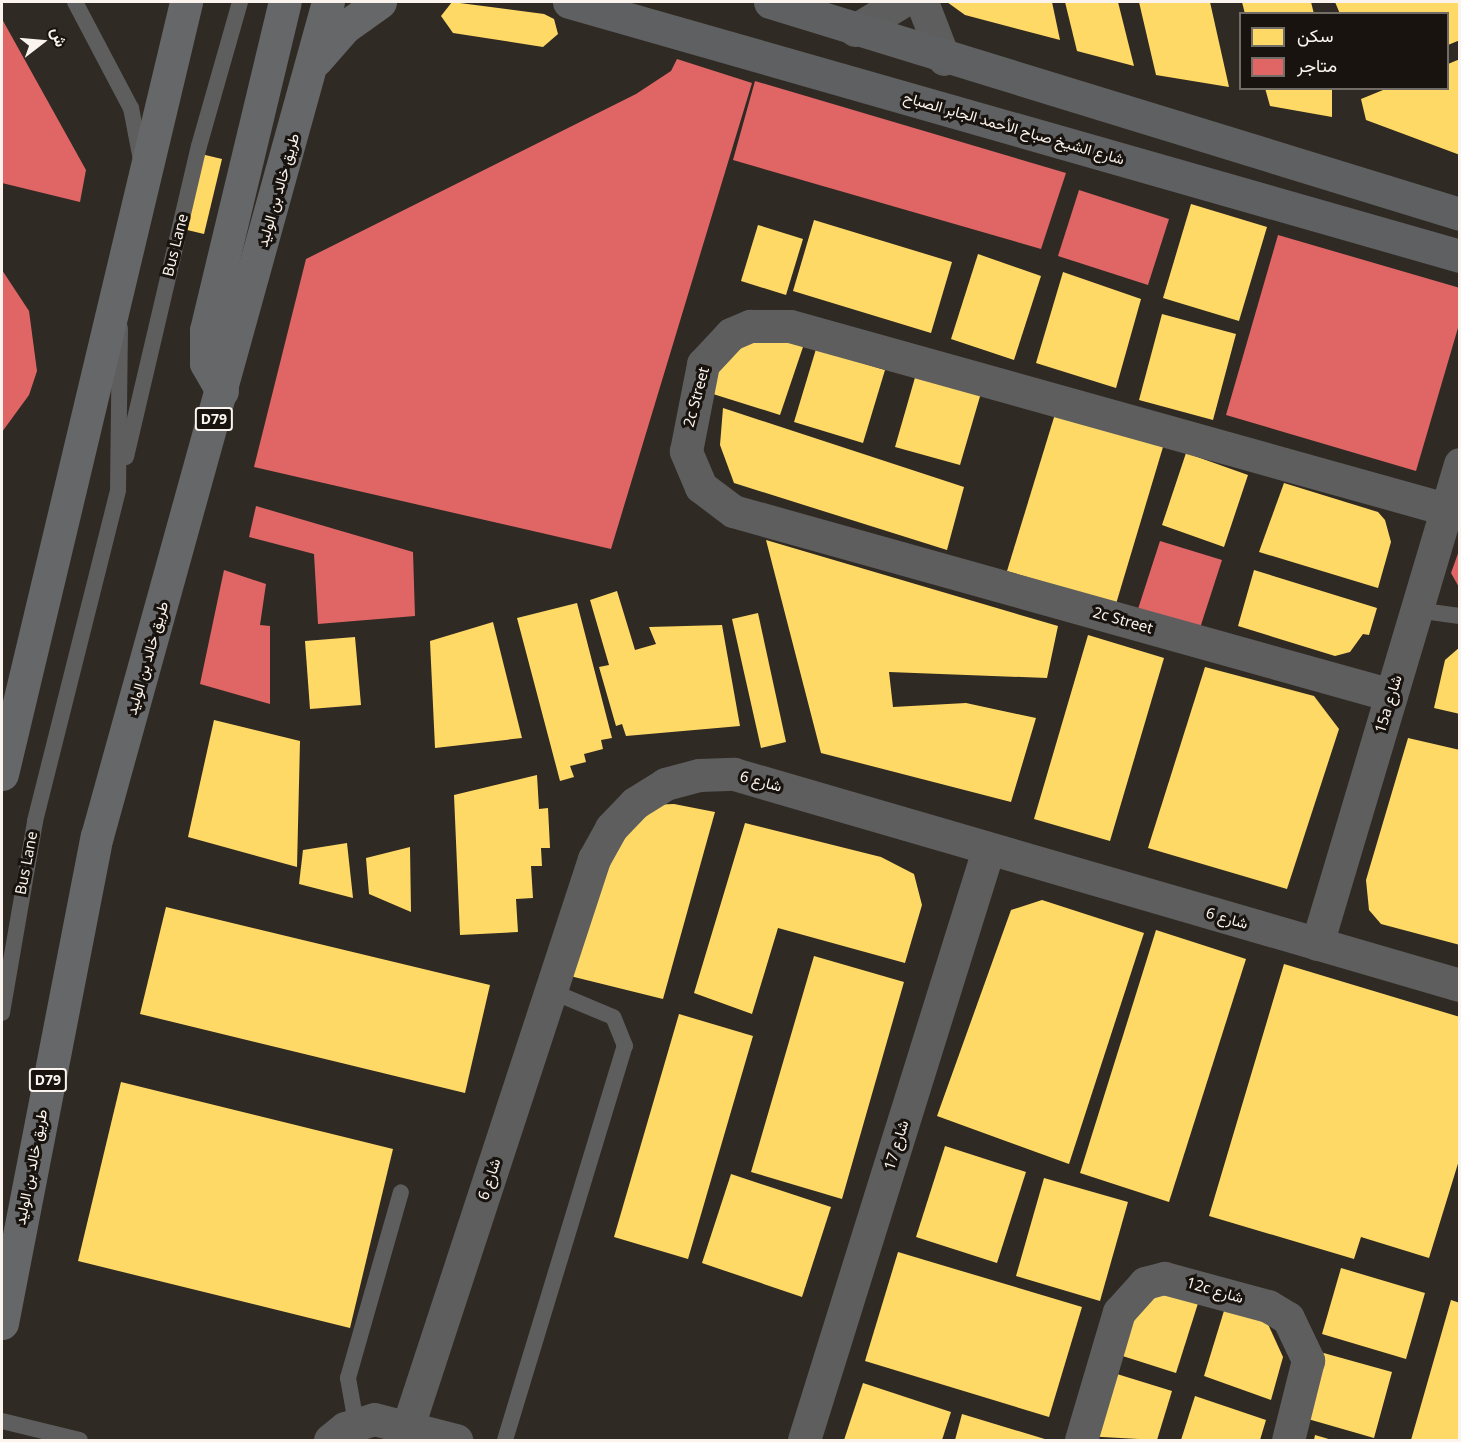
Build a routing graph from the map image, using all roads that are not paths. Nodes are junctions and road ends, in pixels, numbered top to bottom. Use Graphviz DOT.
graph roads {
  1 [pos="75,2"];
  2 [pos="170,2"];
  3 [pos="186,2"];
  4 [pos="240,2"];
  5 [pos="285,2"];
  6 [pos="328,2"];
  7 [pos="380,2"];
  8 [pos="568,2"];
  9 [pos="770,2"];
  10 [pos="902,2"];
  11 [pos="922,2"];
  12 [pos="855,30"];
  13 [pos="173,57"];
  14 [pos="944,59"];
  15 [pos="313,64"];
  16 [pos="146,186"];
  17 [pos="1460,214"];
  18 [pos="1460,256"];
  19 [pos="120,288"];
  20 [pos="222,391"];
  21 [pos="1460,464"];
  22 [pos="118,490"];
  23 [pos="1446,509"];
  24 [pos="1416,610"];
  25 [pos="1460,616"];
  26 [pos="1391,695"];
  27 [pos="2,774"];
  28 [pos="988,850"];
  29 [pos="1317,944"];
  30 [pos="1460,985"];
  31 [pos="551,991"];
  32 [pos="2,1013"];
  33 [pos="401,1192"];
  34 [pos="2,1323"];
  35 [pos="2,1421"];
  36 [pos="356,1423"];
  37 [pos="408,1426"];
  38 [pos="80,1440"];
  39 [pos="330,1440"];
  40 [pos="456,1440"];
  41 [pos="505,1440"];
  42 [pos="804,1440"];
  43 [pos="1081,1440"];
  44 [pos="1288,1440"];
  1 -- 16 [label="lane"];
  2 -- 13 [label="main road"];
  3 -- 13 [label="main road"];
  4 -- 22 [label="lane, Bus Lane"];
  5 -- 20 [label="main road"];
  6 -- 15 [label="main road, طريق خالد بن الوليد / D79"];
  7 -- 15 [label="main road"];
  8 -- 18 [label="main road, شارع الشيخ صباح الأحمد الجابر الصباح"];
  9 -- 12 [label="main road"];
  10 -- 12 [label="street"];
  11 -- 14 [label="street"];
  12 -- 14 [label="main road"];
  13 -- 16 [label="main road"];
  14 -- 17 [label="main road"];
  15 -- 20 [label="main road, طريق خالد بن الوليد / D79"];
  16 -- 19 [label="main road"];
  19 -- 22 [label="lane"];
  19 -- 27 [label="main road"];
  20 -- 34 [label="main road, طريق خالد بن الوليد / D79"];
  21 -- 23 [label="street, 15a شارع"];
  22 -- 32 [label="lane, Bus Lane"];
  23 -- 24 [label="street, 15a شارع"];
  23 -- 26 [label="street, 2c Street"];
  24 -- 25 [label="lane"];
  24 -- 26 [label="street, 15a شارع"];
  26 -- 29 [label="street, 15a شارع"];
  28 -- 29 [label="street, شارع 6"];
  28 -- 31 [label="street, شارع 6"];
  28 -- 42 [label="street, شارع 17"];
  29 -- 30 [label="street, شارع 6"];
  31 -- 37 [label="street, شارع 6"];
  31 -- 41 [label="lane"];
  33 -- 36 [label="lane"];
  35 -- 38 [label="lane"];
  36 -- 37 [label="street"];
  36 -- 39 [label="street"];
  37 -- 40 [label="street"];
  43 -- 44 [label="street, 12c شارع"];
}
